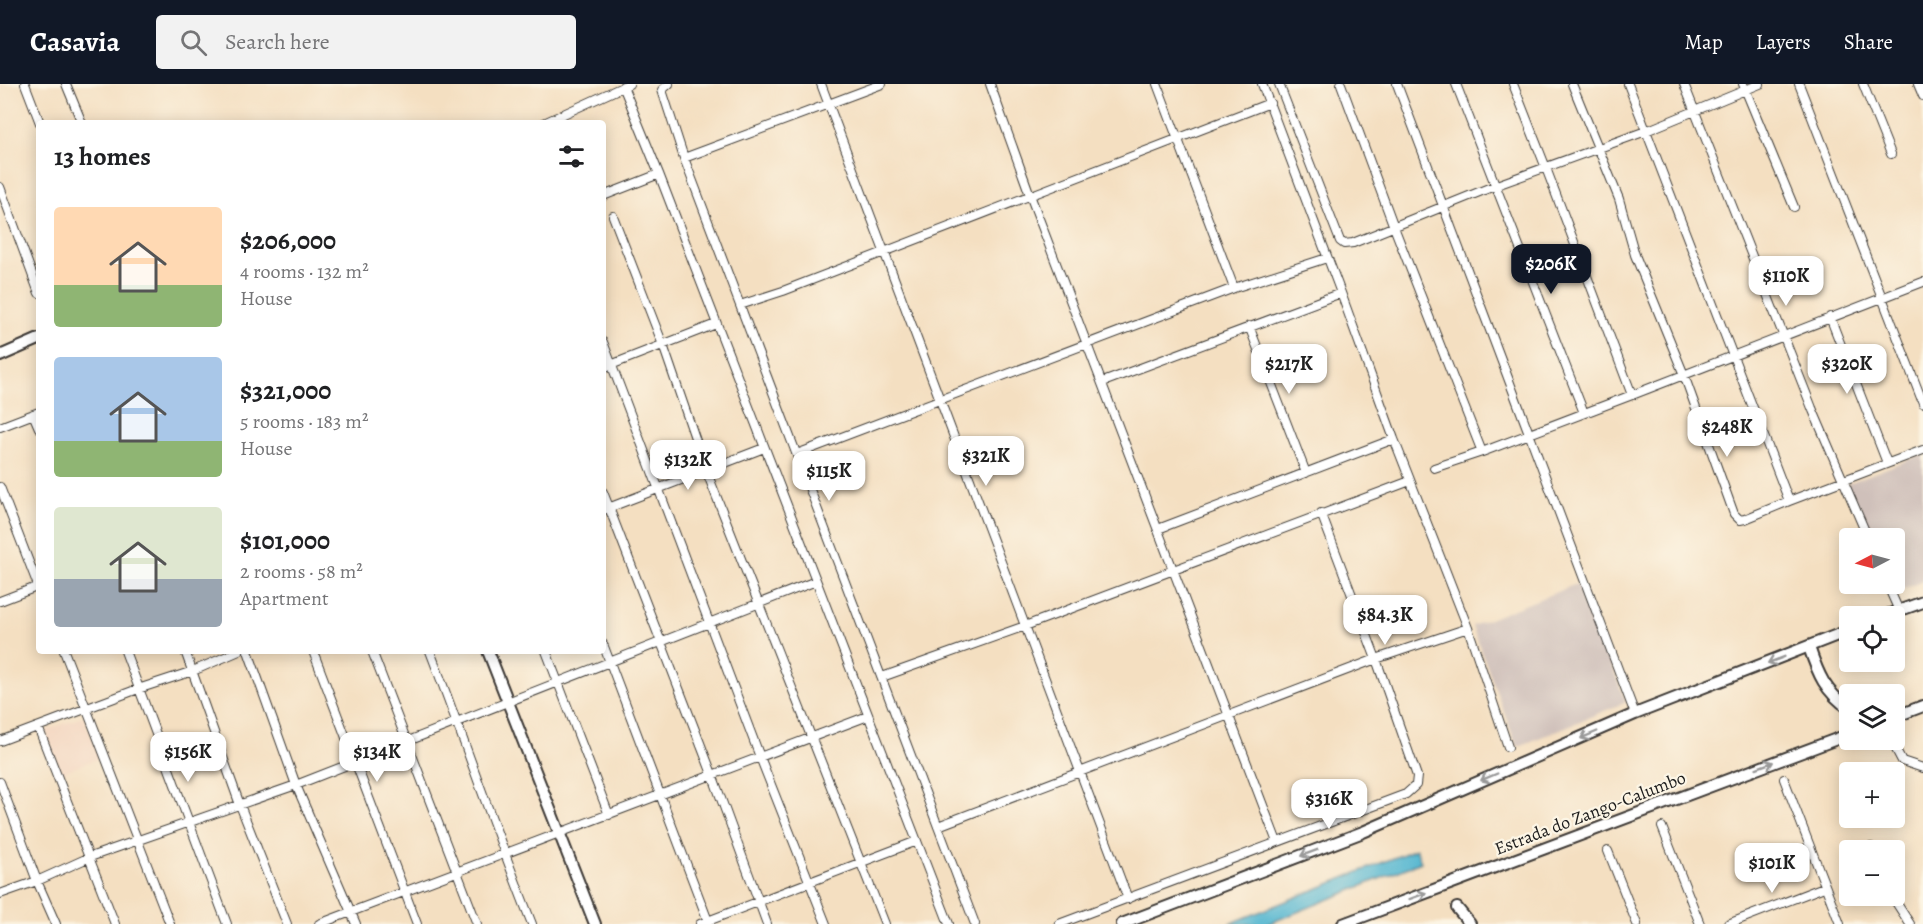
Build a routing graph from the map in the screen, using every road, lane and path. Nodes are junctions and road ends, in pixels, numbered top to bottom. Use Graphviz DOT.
graph roads {
  1 [pos="25,84"];
  2 [pos="66,84"];
  3 [pos="669,84"];
  4 [pos="821,84"];
  5 [pos="882,84"];
  6 [pos="990,84"];
  7 [pos="1157,84"];
  8 [pos="1262,84"];
  9 [pos="1279,84"];
  10 [pos="1341,84"];
  11 [pos="1397,84"];
  12 [pos="1456,84"];
  13 [pos="1513,84"];
  14 [pos="1572,84"];
  15 [pos="1628,84"];
  16 [pos="1684,84"];
  17 [pos="1760,84"];
  18 [pos="1799,84"];
  19 [pos="1863,84"];
  20 [pos="1918,84"];
  21 [pos="626,85"];
  22 [pos="1745,87"];
  23 [pos="1923,96"];
  24 [pos="1270,103"];
  25 [pos="829,104"];
  26 [pos="1694,110"];
  27 [pos="39,120"];
  28 [pos="81,120"];
  29 [pos="550,120"];
  30 [pos="1646,131"];
  31 [pos="1178,139"];
  32 [pos="1598,149"];
  33 [pos="1891,154"];
  34 [pos="684,158"];
  35 [pos="1546,168"];
  36 [pos="659,174"];
  37 [pos="1494,186"];
  38 [pos="0,187"];
  39 [pos="606,195"];
  40 [pos="1030,195"];
  41 [pos="1443,206"];
  42 [pos="1794,207"];
  43 [pos="613,216"];
  44 [pos="1394,227"];
  45 [pos="883,251"];
  46 [pos="1327,258"];
  47 [pos="1923,282"];
  48 [pos="36,285"];
  49 [pos="1234,288"];
  50 [pos="1341,293"];
  51 [pos="1882,297"];
  52 [pos="740,304"];
  53 [pos="1830,317"];
  54 [pos="716,324"];
  55 [pos="1249,326"];
  56 [pos="1783,335"];
  57 [pos="36,340"];
  58 [pos="1088,344"];
  59 [pos="663,345"];
  60 [pos="606,350"];
  61 [pos="0,356"];
  62 [pos="1733,356"];
  63 [pos="612,365"];
  64 [pos="606,367"];
  65 [pos="1684,375"];
  66 [pos="1103,382"];
  67 [pos="1632,395"];
  68 [pos="940,400"];
  69 [pos="1923,403"];
  70 [pos="1584,412"];
  71 [pos="36,413"];
  72 [pos="0,427"];
  73 [pos="1529,434"];
  74 [pos="1394,439"];
  75 [pos="764,448"];
  76 [pos="1923,450"];
  77 [pos="1482,452"];
  78 [pos="797,454"];
  79 [pos="1887,463"];
  80 [pos="1434,468"];
  81 [pos="706,470"];
  82 [pos="1306,473"];
  83 [pos="1842,480"];
  84 [pos="1410,481"];
  85 [pos="0,487"];
  86 [pos="659,489"];
  87 [pos="1789,501"];
  88 [pos="606,508"];
  89 [pos="1321,513"];
  90 [pos="1864,528"];
  91 [pos="1158,529"];
  92 [pos="1174,569"];
  93 [pos="36,578"];
  94 [pos="816,581"];
  95 [pos="36,587"];
  96 [pos="0,601"];
  97 [pos="1923,602"];
  98 [pos="759,604"];
  99 [pos="1905,609"];
  100 [pos="710,623"];
  101 [pos="1025,626"];
  102 [pos="1468,628"];
  103 [pos="1839,635"];
  104 [pos="660,642"];
  105 [pos="1809,647"];
  106 [pos="606,652"];
  107 [pos="65,654"];
  108 [pos="126,654"];
  109 [pos="186,654"];
  110 [pos="232,654"];
  111 [pos="249,654"];
  112 [pos="314,654"];
  113 [pos="373,654"];
  114 [pos="431,654"];
  115 [pos="489,654"];
  116 [pos="547,654"];
  117 [pos="1376,659"];
  118 [pos="610,662"];
  119 [pos="193,671"];
  120 [pos="882,677"];
  121 [pos="558,682"];
  122 [pos="138,689"];
  123 [pos="1839,699"];
  124 [pos="508,702"];
  125 [pos="1923,706"];
  126 [pos="86,708"];
  127 [pos="1905,713"];
  128 [pos="1635,714"];
  129 [pos="1230,715"];
  130 [pos="868,716"];
  131 [pos="458,723"];
  132 [pos="38,727"];
  133 [pos="811,738"];
  134 [pos="1839,738"];
  135 [pos="0,741"];
  136 [pos="407,742"];
  137 [pos="1508,747"];
  138 [pos="1896,750"];
  139 [pos="760,757"];
  140 [pos="355,762"];
  141 [pos="1923,768"];
  142 [pos="1080,772"];
  143 [pos="712,774"];
  144 [pos="1784,779"];
  145 [pos="0,782"];
  146 [pos="296,785"];
  147 [pos="661,794"];
  148 [pos="240,805"];
  149 [pos="609,814"];
  150 [pos="190,822"];
  151 [pos="938,826"];
  152 [pos="1662,827"];
  153 [pos="559,833"];
  154 [pos="138,841"];
  155 [pos="916,841"];
  156 [pos="1277,842"];
  157 [pos="1608,851"];
  158 [pos="504,854"];
  159 [pos="90,857"];
  160 [pos="860,863"];
  161 [pos="457,871"];
  162 [pos="37,880"];
  163 [pos="810,882"];
  164 [pos="1824,887"];
  165 [pos="405,892"];
  166 [pos="0,894"];
  167 [pos="1128,899"];
  168 [pos="758,902"];
  169 [pos="1898,906"];
  170 [pos="1457,908"];
  171 [pos="351,911"];
  172 [pos="704,923"];
  173 [pos="56,924"];
  174 [pos="115,924"];
  175 [pos="170,924"];
  176 [pos="227,924"];
  177 [pos="287,924"];
  178 [pos="319,924"];
  179 [pos="356,924"];
  180 [pos="417,924"];
  181 [pos="477,924"];
  182 [pos="532,924"];
  183 [pos="595,924"];
  184 [pos="767,924"];
  185 [pos="826,924"];
  186 [pos="885,924"];
  187 [pos="949,924"];
  188 [pos="975,924"];
  189 [pos="1059,924"];
  190 [pos="1122,924"];
  191 [pos="1343,924"];
  192 [pos="1470,924"];
  193 [pos="1637,924"];
  194 [pos="1700,924"];
  195 [pos="1728,924"];
  196 [pos="1840,924"];
  197 [pos="1910,924"];
  1 -- 27 [label="street"];
  2 -- 28 [label="street"];
  3 -- 34 [label="street"];
  4 -- 25 [label="street"];
  5 -- 25 [label="street"];
  6 -- 40 [label="street"];
  7 -- 31 [label="street"];
  8 -- 24 [label="street"];
  9 -- 44 [label="street"];
  10 -- 44 [label="street"];
  11 -- 41 [label="street"];
  12 -- 37 [label="street"];
  13 -- 35 [label="street"];
  14 -- 32 [label="street"];
  15 -- 30 [label="street"];
  16 -- 26 [label="street"];
  17 -- 22 [label="street"];
  18 -- 51 [label="street"];
  19 -- 33 [label="street"];
  20 -- 23 [label="street"];
  21 -- 29 [label="street"];
  21 -- 36 [label="street"];
  22 -- 26 [label="street"];
  22 -- 42 [label="street"];
  24 -- 31 [label="street"];
  24 -- 46 [label="street"];
  25 -- 34 [label="street"];
  25 -- 45 [label="street"];
  26 -- 30 [label="street"];
  26 -- 56 [label="street"];
  30 -- 32 [label="street"];
  30 -- 62 [label="street"];
  31 -- 40 [label="street"];
  31 -- 49 [label="street"];
  32 -- 35 [label="street"];
  32 -- 65 [label="street"];
  34 -- 52 [label="street"];
  35 -- 37 [label="street"];
  35 -- 67 [label="street"];
  36 -- 39 [label="street"];
  36 -- 54 [label="street"];
  37 -- 41 [label="street"];
  37 -- 70 [label="street"];
  38 -- 48 [label="street"];
  40 -- 45 [label="street"];
  40 -- 58 [label="street"];
  41 -- 44 [label="street"];
  41 -- 73 [label="street"];
  43 -- 59 [label="street"];
  44 -- 77 [label="street"];
  45 -- 52 [label="street"];
  45 -- 68 [label="street"];
  46 -- 49 [label="street"];
  46 -- 50 [label="street"];
  47 -- 51 [label="street"];
  49 -- 58 [label="street"];
  50 -- 55 [label="street"];
  50 -- 74 [label="street"];
  51 -- 53 [label="street"];
  51 -- 69 [label="street"];
  52 -- 78 [label="street"];
  53 -- 56 [label="street"];
  53 -- 79 [label="street"];
  54 -- 59 [label="street"];
  54 -- 75 [label="street"];
  55 -- 66 [label="street"];
  55 -- 82 [label="street"];
  56 -- 62 [label="street"];
  56 -- 83 [label="street"];
  57 -- 61 [label="main road"];
  58 -- 66 [label="street"];
  58 -- 68 [label="street"];
  59 -- 63 [label="street"];
  59 -- 81 [label="street"];
  60 -- 63 [label="street"];
  62 -- 65 [label="street"];
  62 -- 87 [label="street"];
  63 -- 64 [label="street"];
  63 -- 86 [label="street"];
  65 -- 67 [label="street"];
  65 -- 87 [label="street"];
  66 -- 91 [label="street"];
  67 -- 70 [label="street"];
  68 -- 78 [label="street"];
  68 -- 101 [label="street"];
  70 -- 73 [label="street"];
  71 -- 72 [label="street"];
  73 -- 77 [label="street"];
  73 -- 128 [label="street"];
  74 -- 82 [label="street"];
  74 -- 84 [label="street"];
  75 -- 81 [label="street"];
  75 -- 94 [label="street"];
  76 -- 79 [label="street"];
  77 -- 80 [label="street"];
  78 -- 120 [label="street"];
  79 -- 83 [label="street"];
  81 -- 86 [label="street"];
  81 -- 98 [label="street"];
  82 -- 91 [label="street"];
  83 -- 87 [label="street"];
  83 -- 90 [label="street"];
  84 -- 89 [label="street"];
  84 -- 102 [label="street"];
  85 -- 93 [label="street"];
  86 -- 88 [label="street"];
  86 -- 100 [label="street"];
  88 -- 104 [label="street"];
  89 -- 92 [label="street"];
  89 -- 117 [label="street"];
  91 -- 92 [label="street"];
  92 -- 101 [label="street"];
  92 -- 129 [label="street"];
  94 -- 98 [label="street"];
  94 -- 130 [label="street"];
  95 -- 96 [label="street"];
  97 -- 99 [label="main road"];
  98 -- 100 [label="street"];
  98 -- 133 [label="street"];
  100 -- 104 [label="street"];
  100 -- 139 [label="street"];
  101 -- 120 [label="street"];
  101 -- 142 [label="street"];
  102 -- 117 [label="street"];
  102 -- 137 [label="street"];
  103 -- 105 [label="main road"];
  104 -- 118 [label="street"];
  104 -- 143 [label="street"];
  105 -- 123 [label="main road"];
  105 -- 128 [label="main road, one-way"];
  106 -- 118 [label="street"];
  107 -- 126 [label="street"];
  108 -- 122 [label="street"];
  109 -- 119 [label="street"];
  110 -- 119 [label="street"];
  111 -- 146 [label="street"];
  112 -- 140 [label="street"];
  113 -- 136 [label="street"];
  114 -- 131 [label="street"];
  115 -- 124 [label="main road"];
  116 -- 121 [label="street"];
  117 -- 129 [label="street"];
  117 -- 156 [label="street"];
  118 -- 121 [label="street"];
  118 -- 147 [label="street"];
  119 -- 122 [label="street"];
  119 -- 148 [label="street"];
  120 -- 151 [label="street"];
  121 -- 124 [label="street"];
  121 -- 149 [label="street"];
  122 -- 126 [label="street"];
  122 -- 150 [label="street"];
  124 -- 131 [label="street"];
  124 -- 153 [label="main road"];
  125 -- 127 [label="main road"];
  126 -- 132 [label="street"];
  126 -- 154 [label="street"];
  128 -- 190 [label="main road, one-way"];
  129 -- 142 [label="street"];
  129 -- 156 [label="street"];
  130 -- 133 [label="street"];
  130 -- 155 [label="street"];
  131 -- 136 [label="street"];
  131 -- 158 [label="street"];
  132 -- 135 [label="street"];
  132 -- 159 [label="street"];
  133 -- 139 [label="street"];
  133 -- 160 [label="street"];
  191 -- 134 [label="main road, Estrada do Zango-Calumbo, one-way"];
  136 -- 140 [label="street"];
  136 -- 161 [label="street"];
  138 -- 141 [label="street"];
  139 -- 143 [label="street"];
  139 -- 163 [label="street"];
  140 -- 146 [label="street"];
  140 -- 165 [label="street"];
  142 -- 151 [label="street"];
  142 -- 167 [label="street"];
  143 -- 147 [label="street"];
  143 -- 168 [label="street"];
  144 -- 164 [label="street"];
  145 -- 162 [label="street"];
  146 -- 148 [label="street"];
  146 -- 171 [label="street"];
  147 -- 149 [label="street"];
  147 -- 172 [label="street"];
  148 -- 150 [label="street"];
  148 -- 177 [label="street"];
  149 -- 153 [label="street"];
  150 -- 154 [label="street"];
  150 -- 176 [label="street"];
  151 -- 188 [label="street"];
  152 -- 194 [label="street"];
  153 -- 158 [label="street"];
  153 -- 183 [label="main road"];
  154 -- 159 [label="street"];
  154 -- 175 [label="street"];
  155 -- 160 [label="street"];
  155 -- 187 [label="street"];
  156 -- 167 [label="street"];
  157 -- 193 [label="street"];
  158 -- 161 [label="street"];
  158 -- 182 [label="street"];
  159 -- 162 [label="street"];
  159 -- 174 [label="street"];
  160 -- 163 [label="street"];
  160 -- 186 [label="street"];
  161 -- 165 [label="street"];
  161 -- 181 [label="street"];
  162 -- 166 [label="street"];
  162 -- 173 [label="street"];
  163 -- 168 [label="street"];
  163 -- 185 [label="street"];
  164 -- 195 [label="street"];
  164 -- 196 [label="street"];
  165 -- 171 [label="street"];
  165 -- 180 [label="street"];
  167 -- 189 [label="street"];
  168 -- 172 [label="street"];
  168 -- 184 [label="street"];
  169 -- 197 [label="street"];
  170 -- 192 [label="main road"];
  171 -- 178 [label="street"];
  171 -- 179 [label="street"];
}
